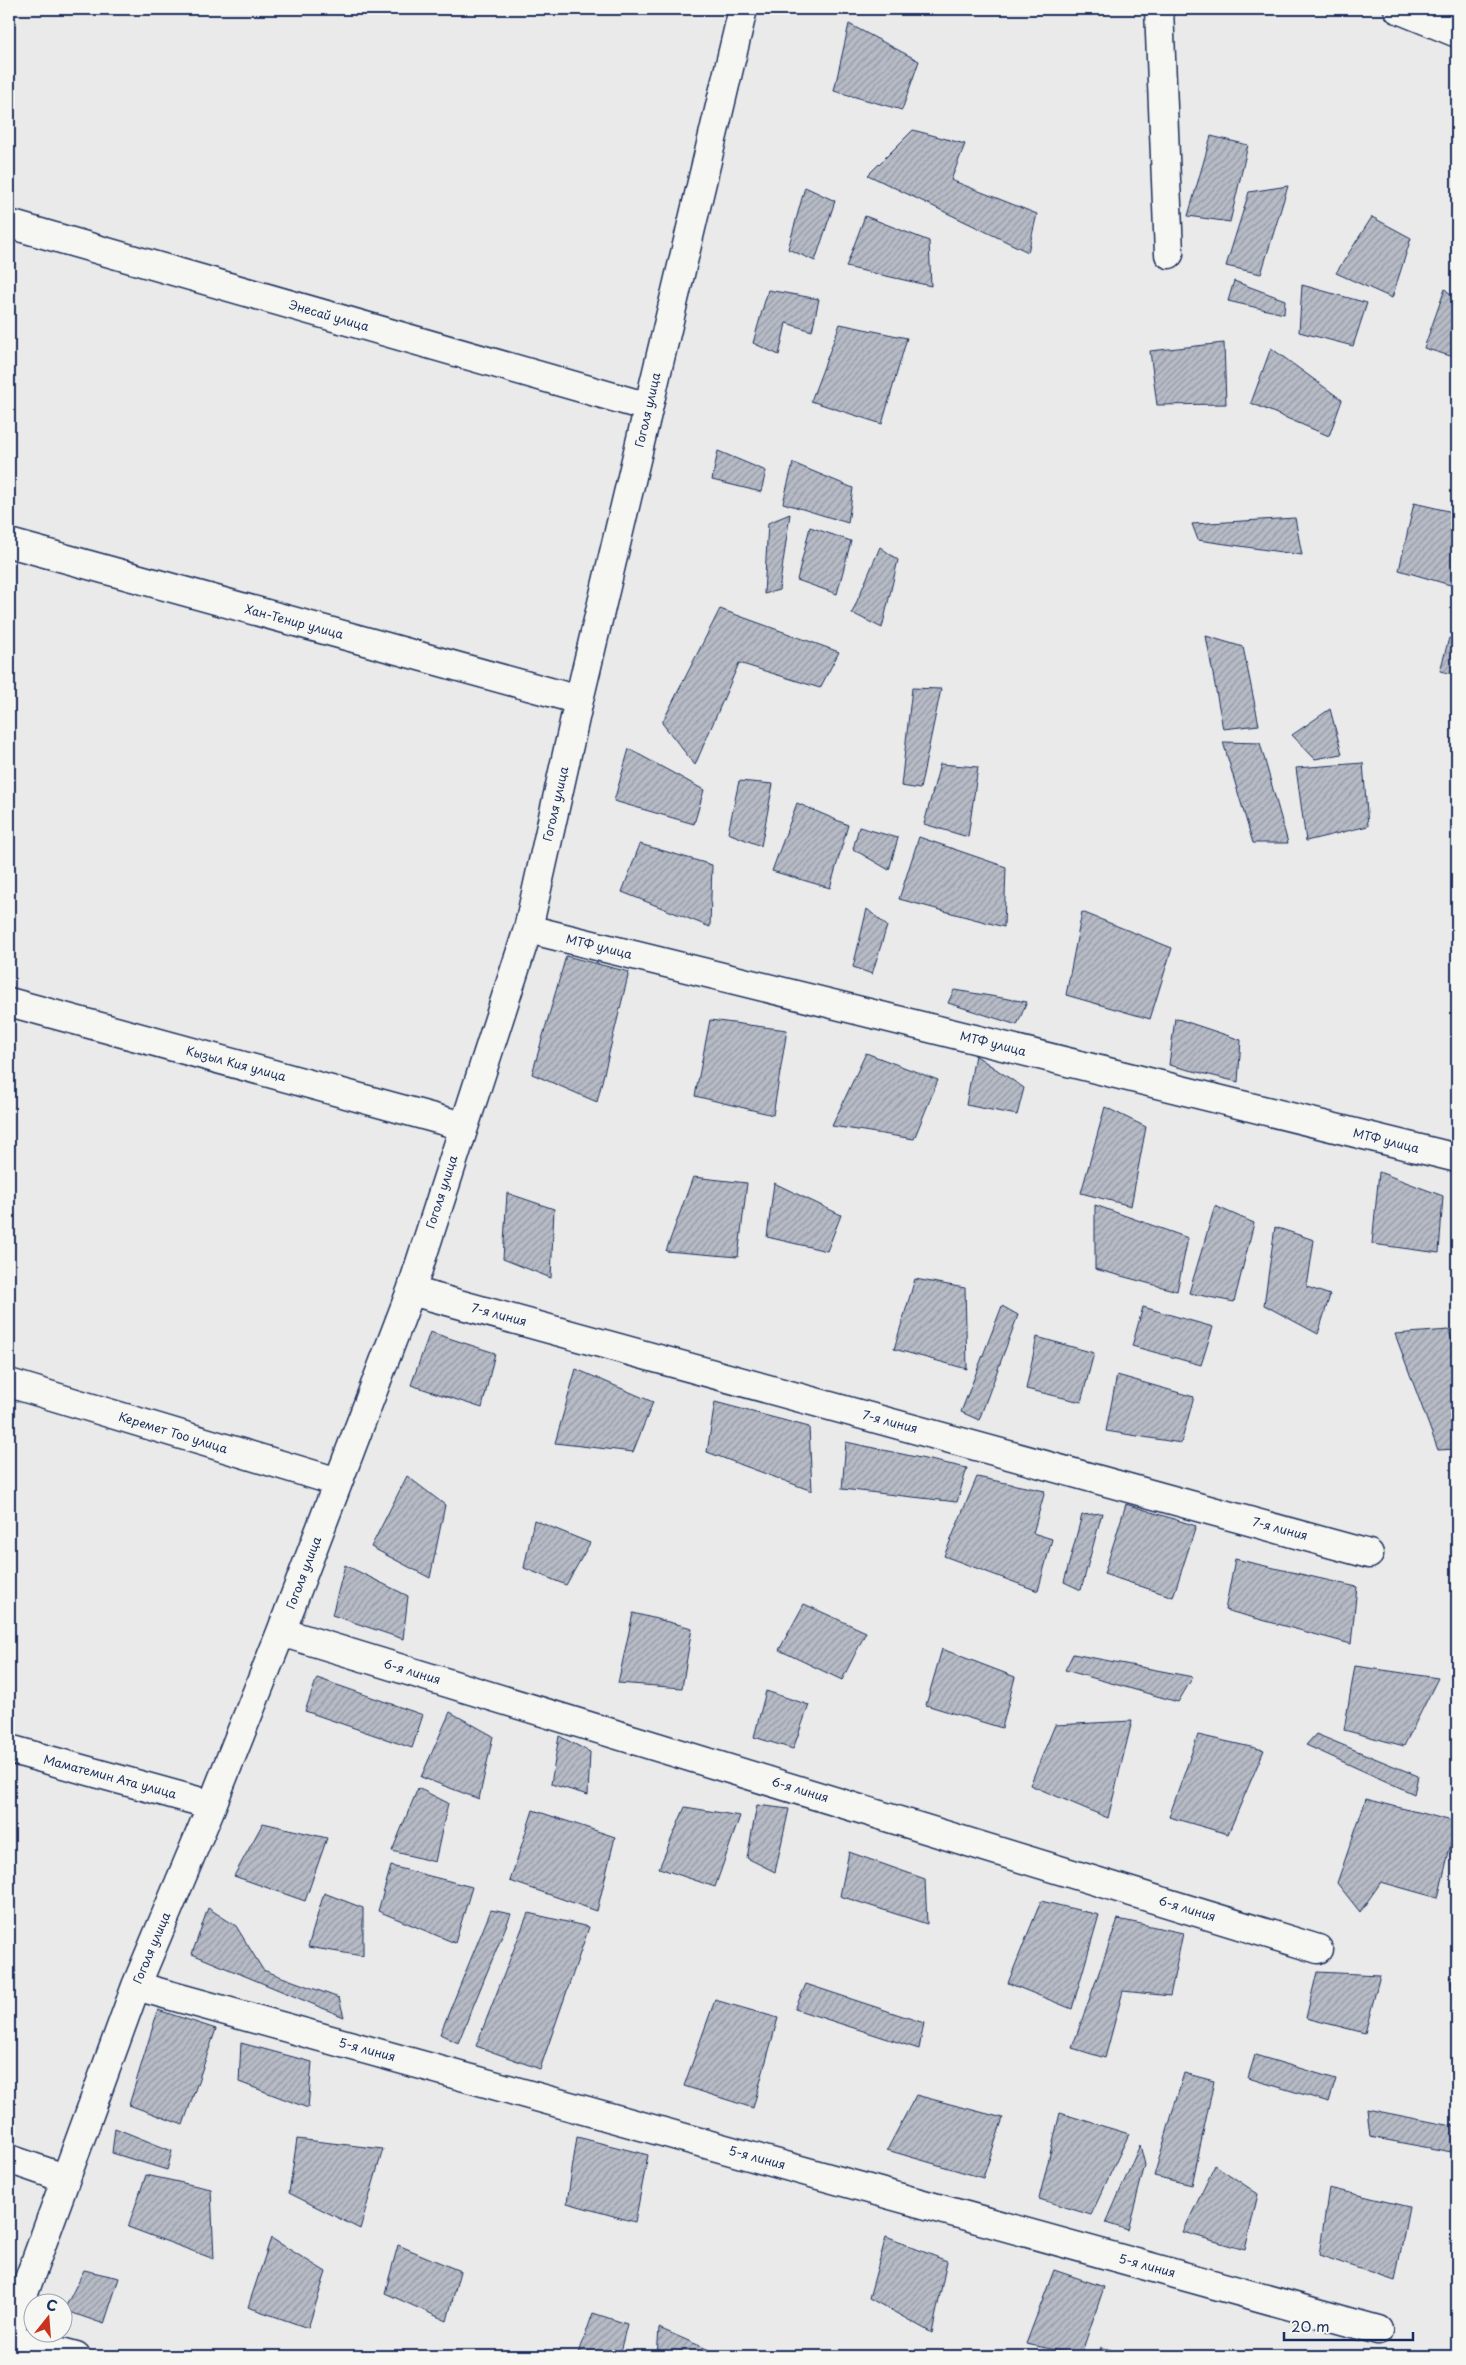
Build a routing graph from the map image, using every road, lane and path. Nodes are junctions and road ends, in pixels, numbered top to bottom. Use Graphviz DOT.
graph roads {
  1 [pos="743,9"];
  2 [pos="1159,9"];
  3 [pos="1398,9"];
  4 [pos="1457,33"];
  5 [pos="9,224"];
  6 [pos="1169,254"];
  7 [pos="648,407"];
  8 [pos="9,543"];
  9 [pos="579,700"];
  10 [pos="528,929"];
  11 [pos="9,1002"];
  12 [pos="464,1126"];
  13 [pos="1457,1158"];
  14 [pos="411,1291"];
  15 [pos="9,1383"];
  16 [pos="338,1482"];
  17 [pos="1369,1554"];
  18 [pos="281,1632"];
  19 [pos="9,1749"];
  20 [pos="212,1805"];
  21 [pos="1318,1949"];
  22 [pos="136,1986"];
  23 [pos="9,2159"];
  24 [pos="64,2178"];
  25 [pos="1378,2330"];
  26 [pos="9,2336"];
  27 [pos="76,2356"];
  1 -- 7 [label="street, Гоголя улица"];
  2 -- 6 [label="street"];
  3 -- 4 [label="street"];
  5 -- 7 [label="street, Энесай улица"];
  7 -- 9 [label="street, Гоголя улица"];
  8 -- 9 [label="street, Хан-Тенир улица"];
  9 -- 10 [label="street, Гоголя улица"];
  10 -- 12 [label="street, Гоголя улица"];
  10 -- 13 [label="street, МТФ улица"];
  11 -- 12 [label="street, Кызыл Кия улица"];
  12 -- 14 [label="street, Гоголя улица"];
  14 -- 16 [label="street, Гоголя улица"];
  14 -- 17 [label="street, 7-я линия"];
  15 -- 16 [label="street, Керемет Тоо улица"];
  16 -- 18 [label="street, Гоголя улица"];
  18 -- 20 [label="street, Гоголя улица"];
  18 -- 21 [label="street, 6-я линия"];
  19 -- 20 [label="street, Маматемин Ата улица"];
  20 -- 22 [label="street, Гоголя улица"];
  22 -- 24 [label="street, Гоголя улица"];
  22 -- 25 [label="street, 5-я линия"];
  23 -- 24 [label="street"];
  24 -- 26 [label="street, Гоголя улица"];
  26 -- 27 [label="street"];
}
